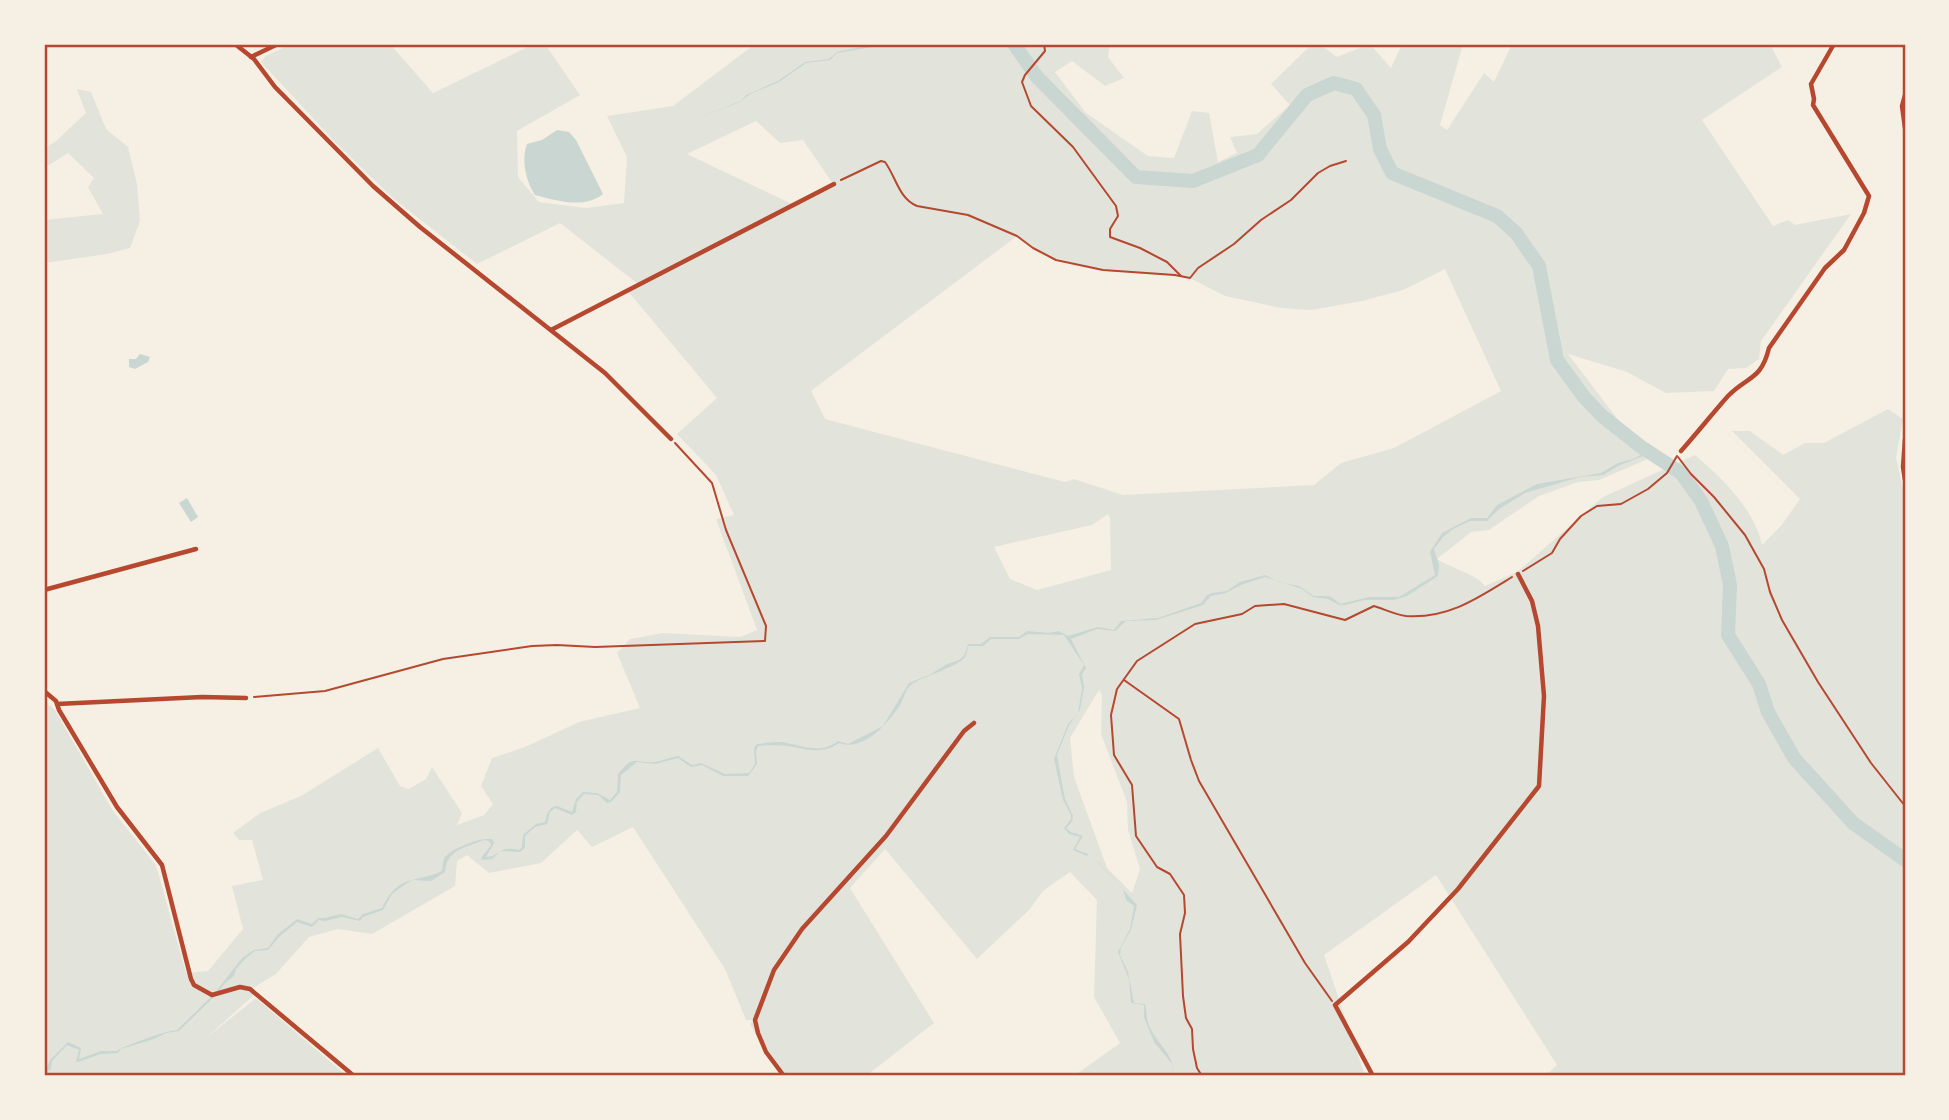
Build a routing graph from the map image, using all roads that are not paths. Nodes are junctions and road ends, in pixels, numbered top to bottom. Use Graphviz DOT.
graph roads {
  1 [pos="235,44"];
  2 [pos="278,44"];
  3 [pos="1834,44"];
  4 [pos="251,57"];
  5 [pos="1905,95"];
  6 [pos="1905,128"];
  7 [pos="834,184"];
  8 [pos="551,330"];
  9 [pos="671,439"];
  10 [pos="1905,439"];
  11 [pos="1681,451"];
  12 [pos="1905,480"];
  13 [pos="196,549"];
  14 [pos="1518,574"];
  15 [pos="44,590"];
  16 [pos="44,691"];
  17 [pos="246,698"];
  18 [pos="57,704"];
  19 [pos="974,723"];
  20 [pos="354,1076"];
  21 [pos="784,1076"];
  22 [pos="1373,1076"];
  1 -- 4 [label="street"];
  2 -- 4 [label="street"];
  3 -- 11 [label="street"];
  4 -- 8 [label="street"];
  5 -- 6 [label="street"];
  7 -- 8 [label="street"];
  8 -- 9 [label="street"];
  10 -- 12 [label="street"];
  13 -- 15 [label="street"];
  14 -- 22 [label="street"];
  16 -- 18 [label="street"];
  17 -- 18 [label="street"];
  18 -- 20 [label="street"];
  19 -- 21 [label="street"];
}
